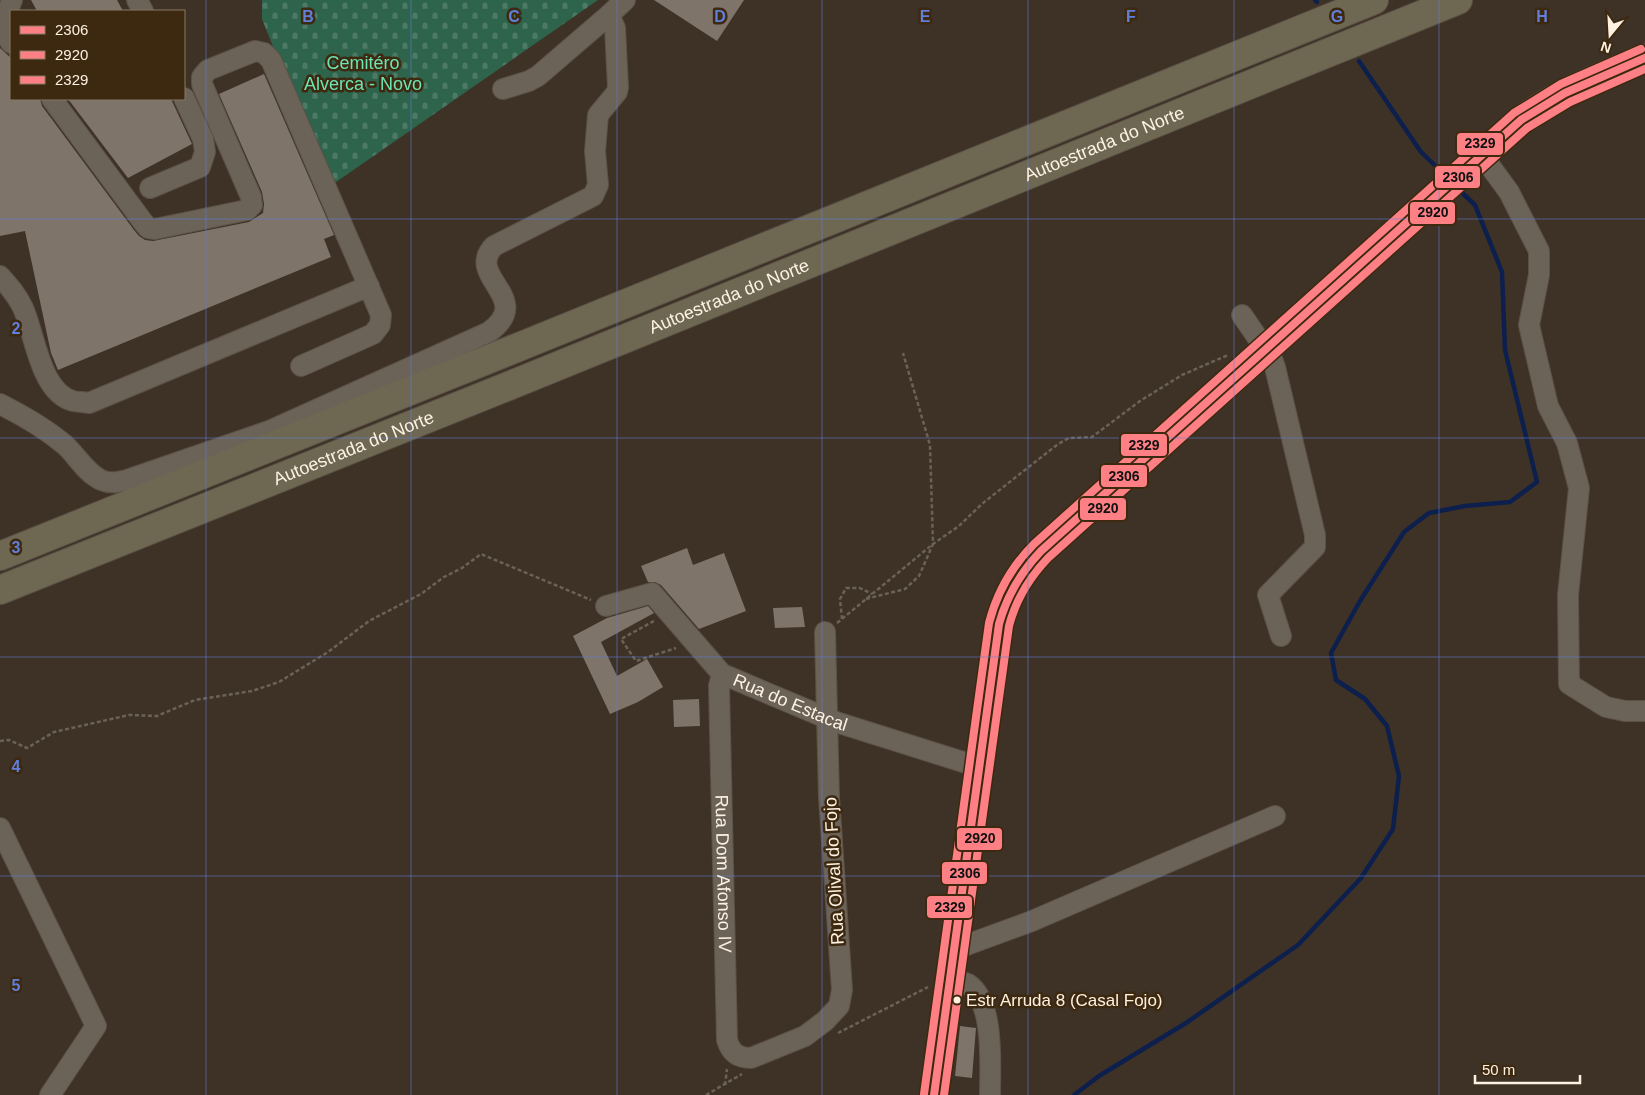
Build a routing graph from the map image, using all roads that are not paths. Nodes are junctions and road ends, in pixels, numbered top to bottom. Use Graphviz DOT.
graph roads {
  1 [pos="12,0"];
  2 [pos="625,0"];
  3 [pos="1374,0"];
  4 [pos="1458,0"];
  5 [pos="609,15"];
  6 [pos="10,42"];
  7 [pos="1645,58"];
  8 [pos="503,89"];
  9 [pos="53,100"];
  10 [pos="185,100"];
  11 [pos="1482,155"];
  12 [pos="150,188"];
  13 [pos="0,276"];
  14 [pos="368,286"];
  15 [pos="1242,315"];
  16 [pos="1261,344"];
  17 [pos="301,366"];
  18 [pos="0,404"];
  19 [pos="0,556"];
  20 [pos="0,590"];
  21 [pos="606,606"];
  22 [pos="825,632"];
  23 [pos="1281,636"];
  24 [pos="722,674"];
  25 [pos="1645,711"];
  26 [pos="827,718"];
  27 [pos="979,767"];
  28 [pos="1275,816"];
  29 [pos="0,828"];
  30 [pos="953,950"];
  31 [pos="949,980"];
  32 [pos="751,1058"];
  33 [pos="50,1095"];
  34 [pos="934,1095"];
  35 [pos="990,1095"];
  1 -- 6 [label="street"];
  2 -- 5 [label="street"];
  3 -- 19 [label="highway, Autoestrada do Norte"];
  4 -- 20 [label="highway, Autoestrada do Norte"];
  5 -- 8 [label="street"];
  5 -- 18 [label="street"];
  7 -- 11 [label="main road"];
  9 -- 14 [label="street"];
  10 -- 12 [label="street"];
  11 -- 16 [label="main road"];
  11 -- 25 [label="street"];
  13 -- 14 [label="street"];
  14 -- 17 [label="street"];
  15 -- 16 [label="street"];
  16 -- 23 [label="street"];
  16 -- 27 [label="main road"];
  21 -- 24 [label="street, Rua do Estacal"];
  22 -- 26 [label="street, Rua Olival do Fojo"];
  24 -- 26 [label="street, Rua do Estacal"];
  24 -- 32 [label="street, Rua Dom Afonso IV"];
  26 -- 27 [label="street, Rua do Estacal"];
  26 -- 32 [label="street, Rua Olival do Fojo"];
  27 -- 30 [label="main road"];
  28 -- 30 [label="street"];
  29 -- 33 [label="street"];
  30 -- 31 [label="main road"];
  31 -- 34 [label="main road"];
  31 -- 35 [label="street"];
}
